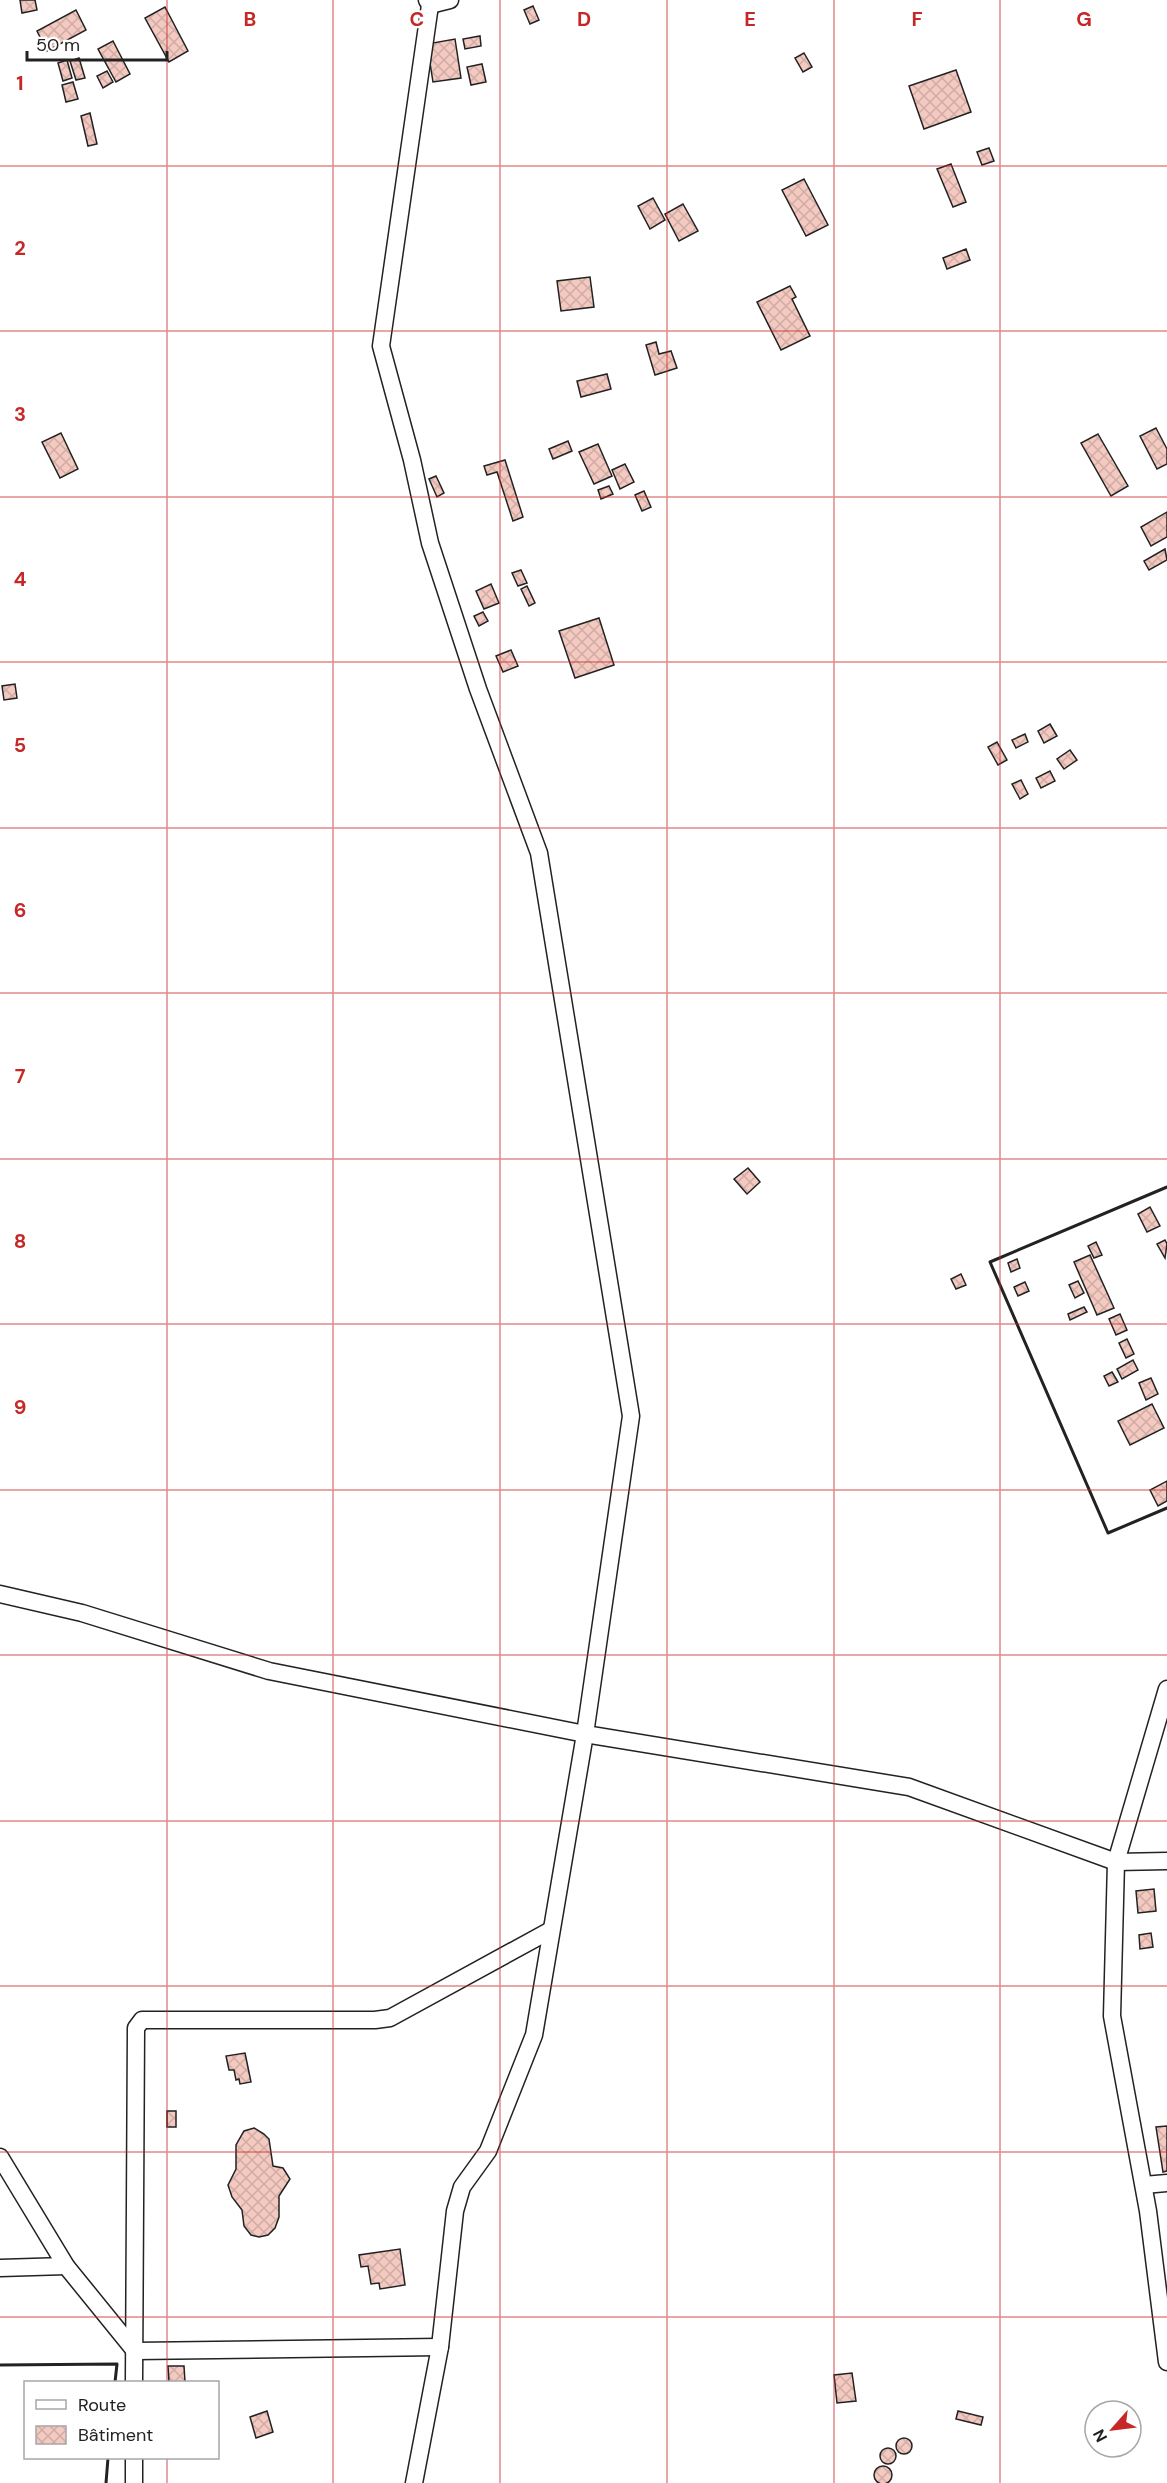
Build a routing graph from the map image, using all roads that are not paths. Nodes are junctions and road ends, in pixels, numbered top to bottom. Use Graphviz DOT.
graph roads {
  1 [pos="450,0"];
  2 [pos="429,3"];
  3 [pos="0,1594"];
  4 [pos="1167,1689"];
  5 [pos="585,1734"];
  6 [pos="1167,1861"];
  7 [pos="1116,1862"];
  8 [pos="551,1930"];
  9 [pos="0,2157"];
  10 [pos="1167,2183"];
  11 [pos="1144,2185"];
  12 [pos="66,2266"];
  13 [pos="0,2268"];
  14 [pos="440,2347"];
  15 [pos="135,2351"];
  16 [pos="1167,2362"];
  17 [pos="134,2381"];
  18 [pos="134,2459"];
  19 [pos="134,2483"];
  20 [pos="414,2483"];
  1 -- 2 [label="street"];
  2 -- 5 [label="street"];
  3 -- 5 [label="street"];
  4 -- 7 [label="street"];
  5 -- 7 [label="street"];
  5 -- 8 [label="street"];
  6 -- 7 [label="street"];
  7 -- 11 [label="street"];
  8 -- 14 [label="street"];
  8 -- 15 [label="street"];
  9 -- 12 [label="street"];
  10 -- 11 [label="street"];
  11 -- 16 [label="street"];
  12 -- 13 [label="street"];
  12 -- 15 [label="street"];
  14 -- 15 [label="street"];
  14 -- 20 [label="street"];
  15 -- 17 [label="street"];
  18 -- 19 [label="street"];
}
